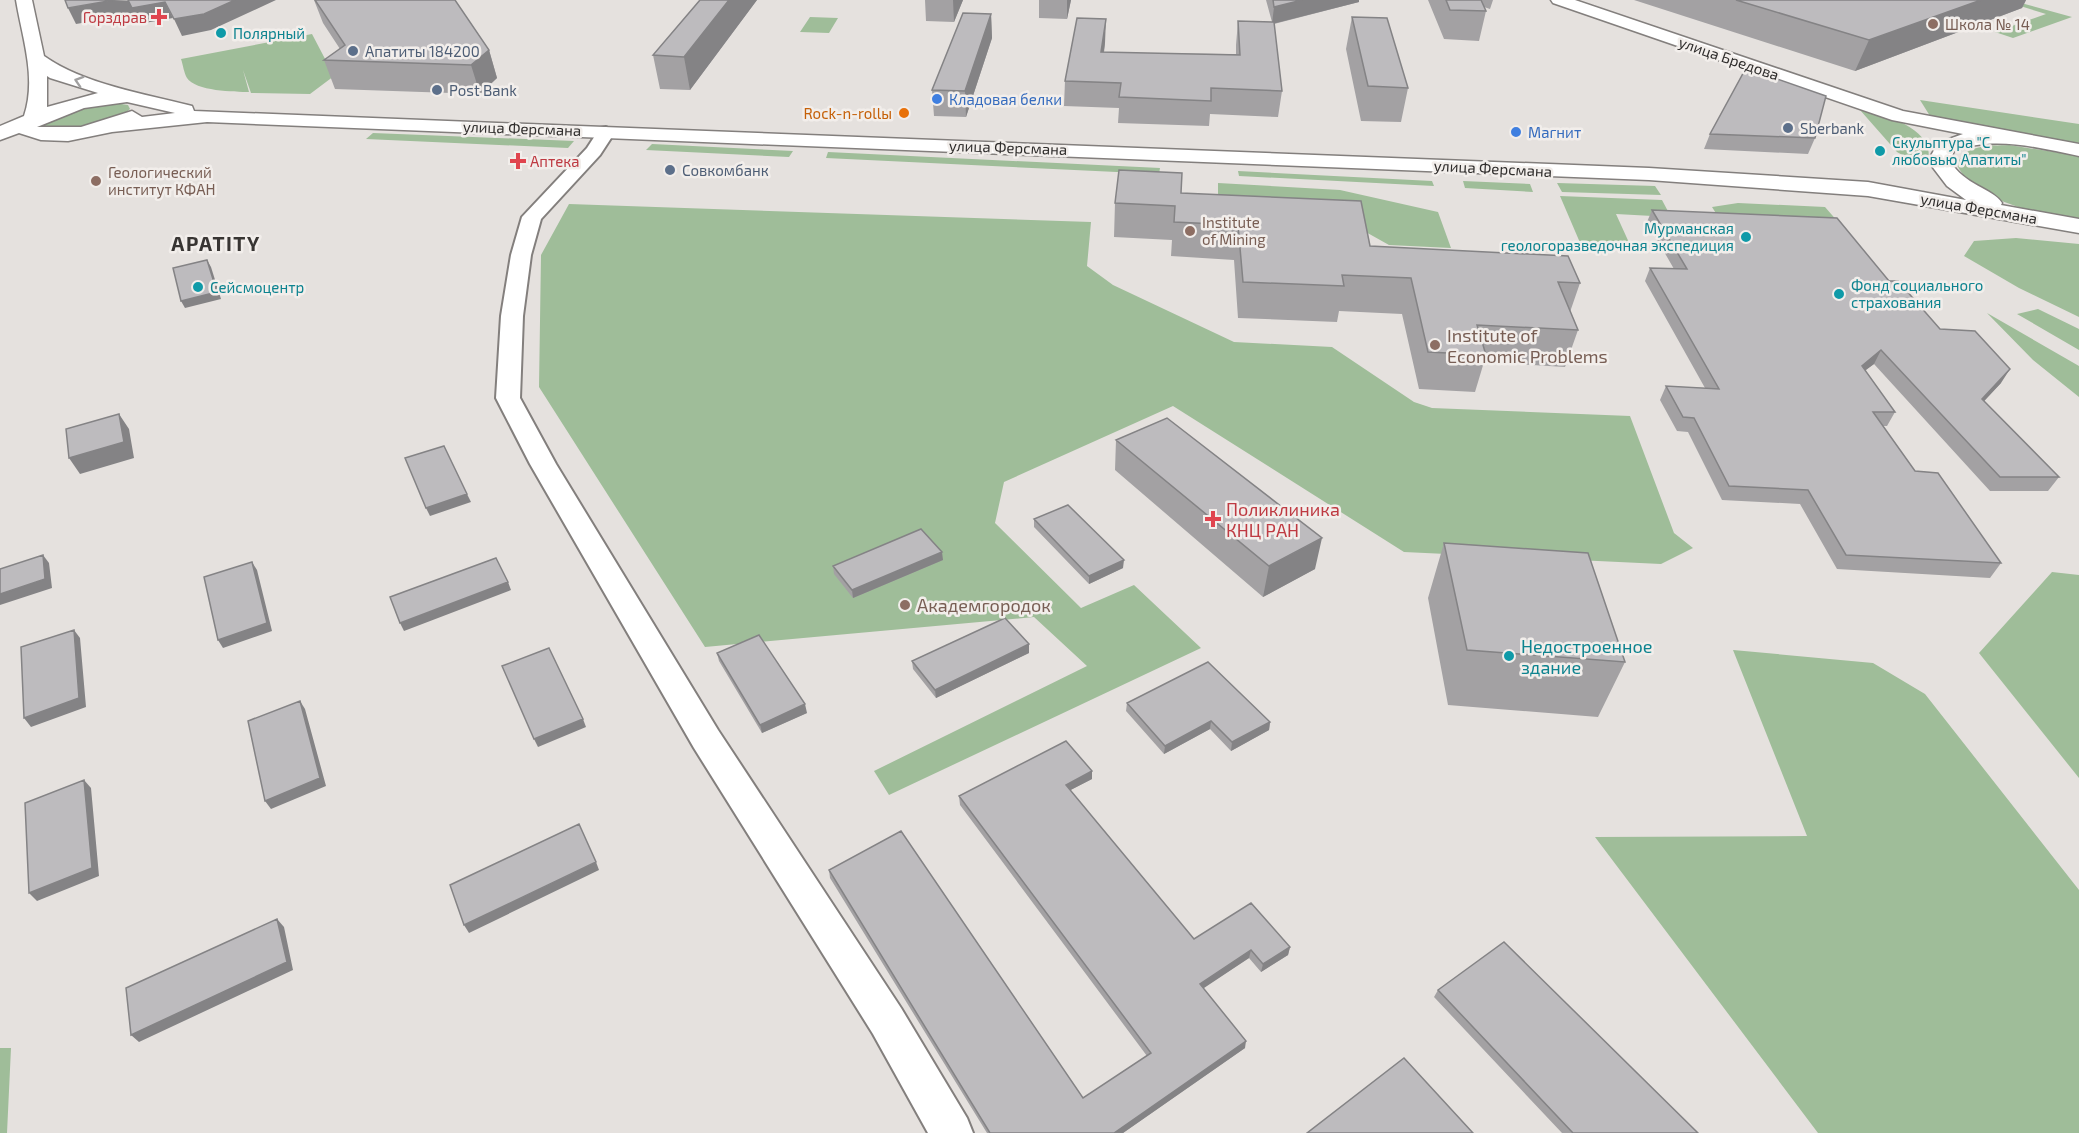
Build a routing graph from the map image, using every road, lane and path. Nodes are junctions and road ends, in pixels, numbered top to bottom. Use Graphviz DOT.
graph roads {
  1 [pos="24,0"];
  2 [pos="1559,0"];
  3 [pos="35,58"];
  4 [pos="134,98"];
  5 [pos="207,116"];
  6 [pos="1899,116"];
  7 [pos="30,121"];
  8 [pos="112,126"];
  9 [pos="606,132"];
  10 [pos="0,134"];
  11 [pos="76,134"];
  12 [pos="2037,142"];
  13 [pos="2079,149"];
  14 [pos="0,152"];
  15 [pos="1940,157"];
  16 [pos="1808,183"];
  17 [pos="2073,225"];
  18 [pos="952,1133"];
  1 -- 3 [label="street"];
  2 -- 6 [label="street, улица Бредова"];
  4 -- 3 [label="street, улица Ферсмана, one-way"];
  3 -- 7 [label="street"];
  4 -- 5 [label="street, улица Ферсмана"];
  4 -- 7 [label="street"];
  4 -- 8 [label="street"];
  5 -- 8 [label="street, улица Ферсмана"];
  5 -- 9 [label="street, улица Ферсмана"];
  6 -- 12 [label="street"];
  6 -- 15 [label="street"];
  7 -- 10 [label="street"];
  7 -- 11 [label="street"];
  8 -- 11 [label="street"];
  9 -- 16 [label="street, улица Ферсмана"];
  9 -- 18 [label="street"];
  11 -- 14 [label="street"];
  12 -- 13 [label="street"];
  12 -- 15 [label="street, улица Ферсмана"];
  15 -- 16 [label="street, улица Ферсмана"];
  15 -- 17 [label="street"];
  16 -- 17 [label="street, улица Ферсмана"];
}
